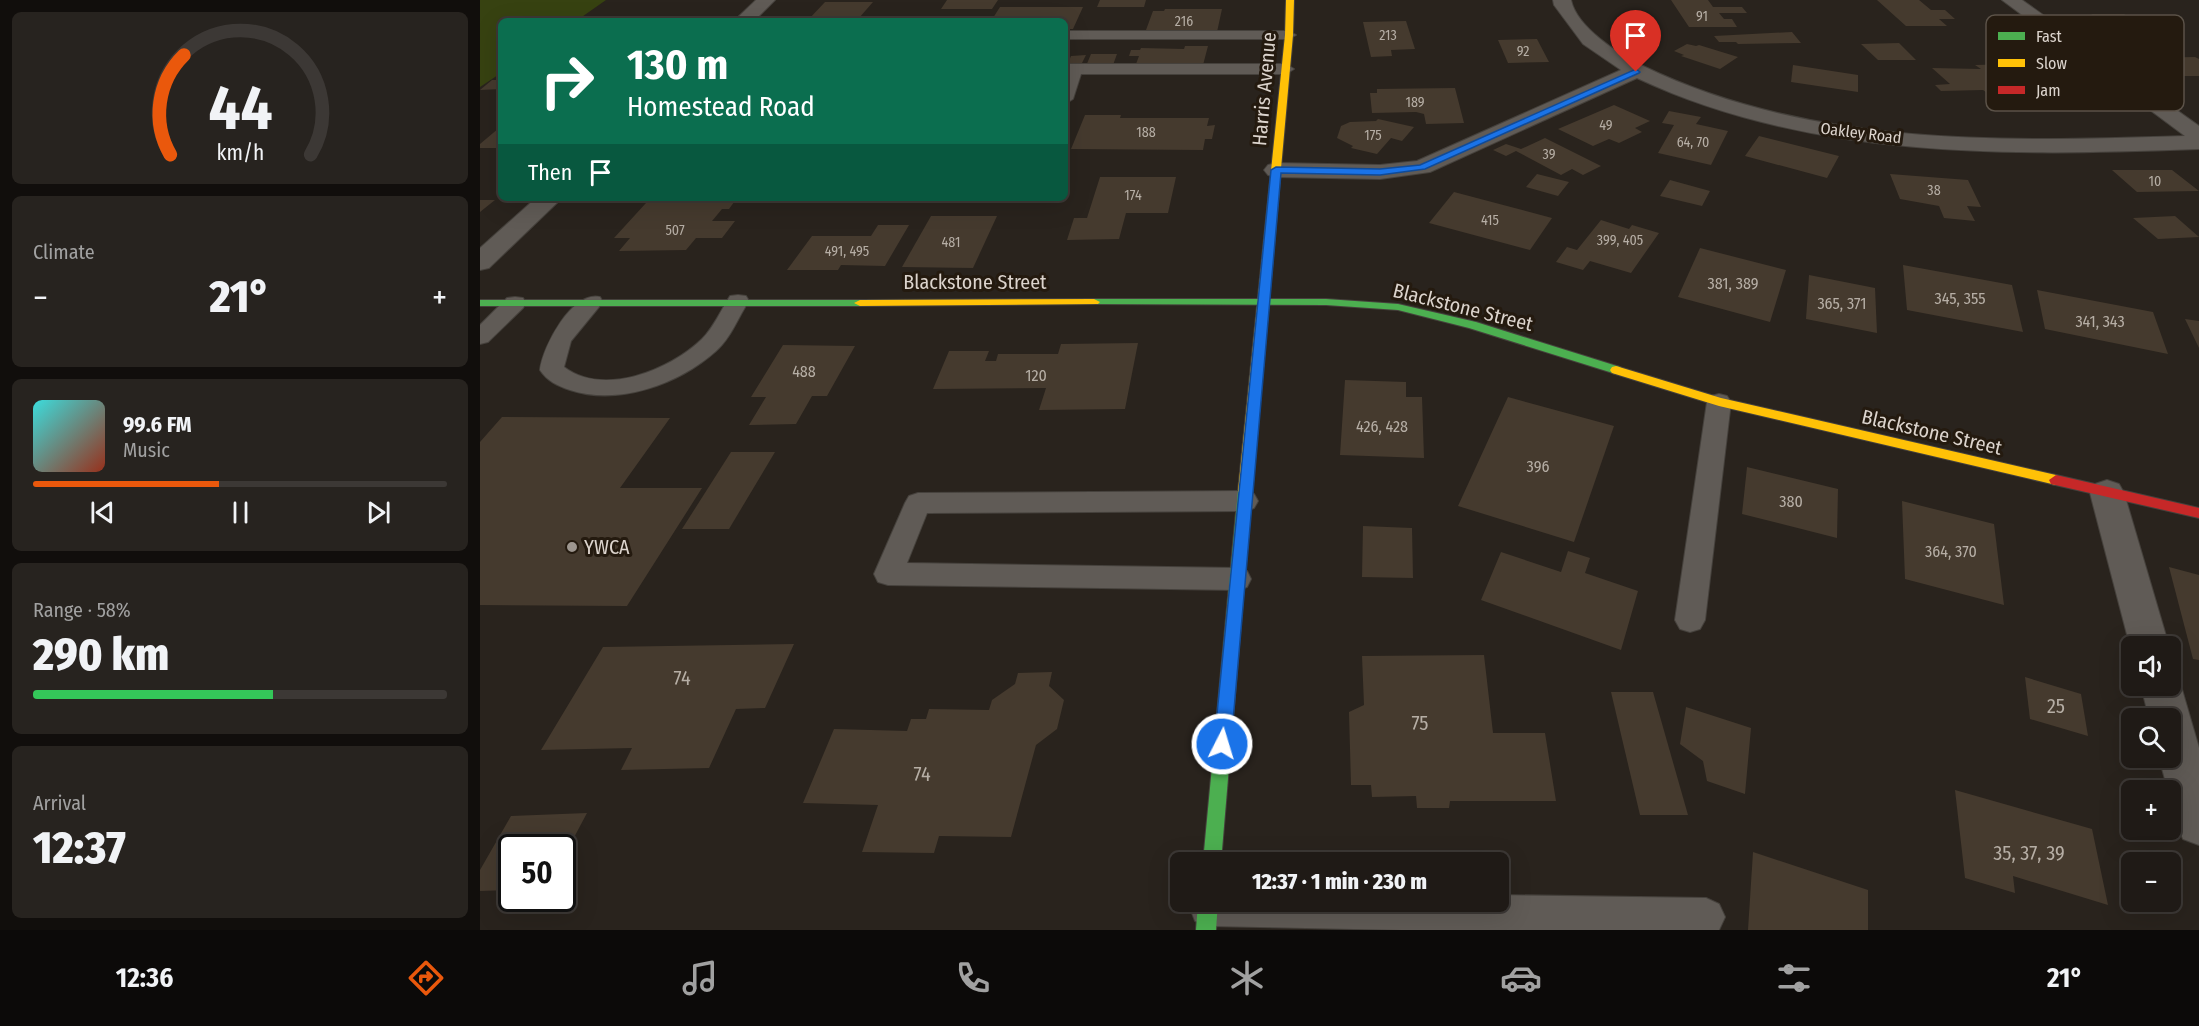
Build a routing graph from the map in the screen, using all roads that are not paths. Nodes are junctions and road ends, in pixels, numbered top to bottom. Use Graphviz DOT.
graph roads {
  1 [pos="766,0"];
  2 [pos="1290,0"];
  3 [pos="1562,0"];
  4 [pos="2011,0"];
  5 [pos="2032,15"];
  6 [pos="746,18"];
  7 [pos="1068,35"];
  8 [pos="1289,35"];
  9 [pos="1070,69"];
  10 [pos="1286,69"];
  11 [pos="1636,72"];
  12 [pos="2164,111"];
  13 [pos="2199,136"];
  14 [pos="2199,142"];
  15 [pos="1276,170"];
  16 [pos="547,201"];
  17 [pos="480,262"];
  18 [pos="738,301"];
  19 [pos="592,302"];
  20 [pos="1262,302"];
  21 [pos="480,303"];
  22 [pos="515,303"];
  23 [pos="480,337"];
  24 [pos="1719,402"];
  25 [pos="2107,493"];
  26 [pos="1245,501"];
  27 [pos="2199,513"];
  28 [pos="1237,579"];
  29 [pos="1690,620"];
  30 [pos="2147,636"];
  31 [pos="2181,759"];
  32 [pos="2199,823"];
  33 [pos="1213,852"];
  34 [pos="1207,913"];
  35 [pos="1706,917"];
  1 -- 6 [label="street"];
  2 -- 8 [label="street, Harris Avenue"];
  3 -- 11 [label="street, Oakley Road"];
  4 -- 5 [label="street"];
  7 -- 8 [label="lane"];
  8 -- 10 [label="street, Harris Avenue"];
  9 -- 10 [label="lane"];
  10 -- 15 [label="street, Harris Avenue"];
  11 -- 14 [label="street, Oakley Road"];
  11 -- 15 [label="street"];
  12 -- 13 [label="street"];
  15 -- 20 [label="street, Harris Avenue"];
  16 -- 17 [label="street"];
  18 -- 19 [label="street, Blackstone Street"];
  18 -- 19 [label="lane"];
  18 -- 20 [label="street, Blackstone Street"];
  19 -- 22 [label="street, Blackstone Street"];
  20 -- 24 [label="street, Blackstone Street"];
  20 -- 26 [label="street, Harris Avenue"];
  21 -- 22 [label="street, Blackstone Street"];
  22 -- 23 [label="lane"];
  24 -- 25 [label="street, Blackstone Street"];
  24 -- 29 [label="lane"];
  25 -- 27 [label="street, Blackstone Street"];
  25 -- 30 [label="street"];
  26 -- 28 [label="street, Harris Avenue"];
  26 -- 28 [label="lane"];
  28 -- 33 [label="street, Harris Avenue"];
  31 -- 32 [label="street"];
  34 -- 35 [label="lane"];
}
